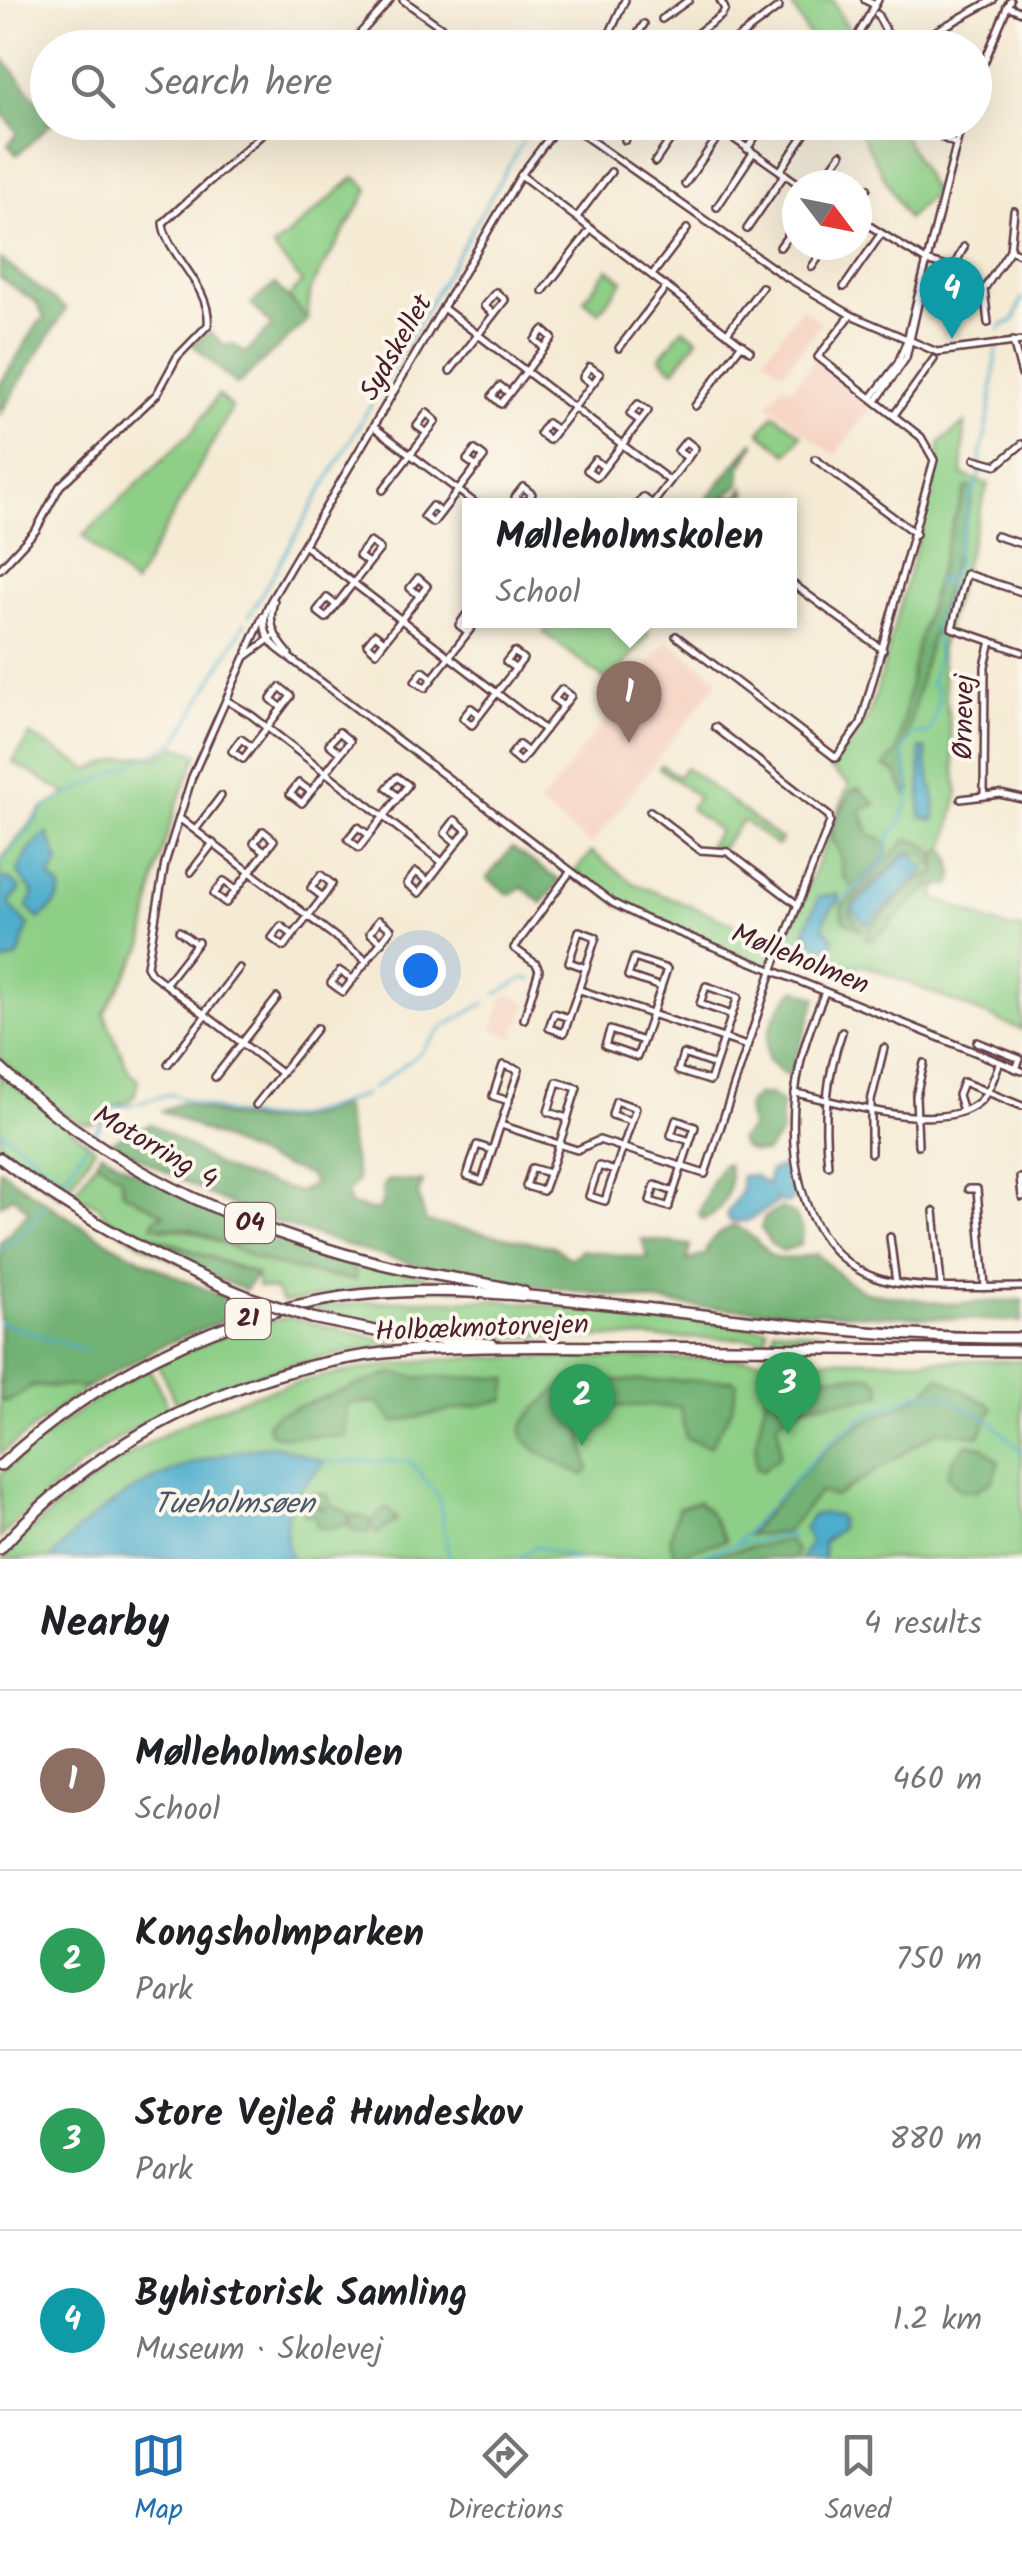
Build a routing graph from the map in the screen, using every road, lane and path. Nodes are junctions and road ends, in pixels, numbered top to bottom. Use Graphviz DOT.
graph roads {
  1 [pos="390,0"];
  2 [pos="403,0"];
  3 [pos="624,0"];
  4 [pos="689,0"];
  5 [pos="720,0"];
  6 [pos="865,0"];
  7 [pos="993,0"];
  8 [pos="876,3"];
  9 [pos="1008,3"];
  10 [pos="780,8"];
  11 [pos="1022,12"];
  12 [pos="876,14"];
  13 [pos="662,19"];
  14 [pos="644,24"];
  15 [pos="363,30"];
  16 [pos="445,30"];
  17 [pos="613,30"];
  18 [pos="640,30"];
  19 [pos="701,30"];
  20 [pos="750,30"];
  21 [pos="861,30"];
  22 [pos="885,30"];
  23 [pos="938,30"];
  24 [pos="992,43"];
  25 [pos="256,140"];
  26 [pos="545,140"];
  27 [pos="593,140"];
  28 [pos="670,140"];
  29 [pos="716,140"];
  30 [pos="735,140"];
  31 [pos="756,140"];
  32 [pos="801,140"];
  33 [pos="947,140"];
  34 [pos="957,140"];
  35 [pos="956,144"];
  36 [pos="750,151"];
  37 [pos="841,154"];
  38 [pos="655,162"];
  39 [pos="784,170"];
  40 [pos="830,170"];
  41 [pos="611,172"];
  42 [pos="782,173"];
  43 [pos="521,176"];
  44 [pos="686,184"];
  45 [pos="717,207"];
  46 [pos="1014,211"];
  47 [pos="576,218"];
  48 [pos="872,228"];
  49 [pos="591,229"];
  50 [pos="747,229"];
  51 [pos="687,230"];
  52 [pos="881,234"];
  53 [pos="782,244"];
  54 [pos="780,247"];
  55 [pos="964,247"];
  56 [pos="1010,250"];
  57 [pos="1022,254"];
  58 [pos="816,260"];
  59 [pos="926,261"];
  60 [pos="812,266"];
  61 [pos="952,270"];
  62 [pos="652,276"];
  63 [pos="666,287"];
  64 [pos="762,287"];
  65 [pos="844,288"];
  66 [pos="984,289"];
  67 [pos="544,291"];
  68 [pos="443,308"];
  69 [pos="494,314"];
  70 [pos="850,315"];
  71 [pos="988,323"];
  72 [pos="727,333"];
  73 [pos="479,334"];
  74 [pos="909,341"];
  75 [pos="1013,341"];
  76 [pos="1022,341"];
  77 [pos="742,344"];
  78 [pos="544,348"];
  79 [pos="619,348"];
  80 [pos="750,351"];
  81 [pos="934,359"];
  82 [pos="526,370"];
  83 [pos="450,371"];
  84 [pos="1022,374"];
  85 [pos="592,384"];
  86 [pos="509,394"];
  87 [pos="874,399"];
  88 [pos="695,406"];
  89 [pos="574,407"];
  90 [pos="894,415"];
  91 [pos="640,421"];
  92 [pos="374,428"];
  93 [pos="557,430"];
  94 [pos="427,433"];
  95 [pos="622,444"];
  96 [pos="1022,444"];
  97 [pos="411,454"];
  98 [pos="688,458"];
  99 [pos="815,459"];
  100 [pos="979,459"];
  101 [pos="476,467"];
  102 [pos="604,467"];
  103 [pos="670,481"];
  104 [pos="383,490"];
  105 [pos="459,490"];
  106 [pos="468,498"];
  107 [pos="657,498"];
  108 [pos="441,513"];
  109 [pos="916,534"];
  110 [pos="996,536"];
  111 [pos="1022,544"];
  112 [pos="305,546"];
  113 [pos="368,563"];
  114 [pos="0,569"];
  115 [pos="354,582"];
  116 [pos="797,586"];
  117 [pos="1022,592"];
  118 [pos="277,593"];
  119 [pos="420,596"];
  120 [pos="336,605"];
  121 [pos="265,614"];
  122 [pos="402,618"];
  123 [pos="462,628"];
  124 [pos="471,628"];
  125 [pos="468,632"];
  126 [pos="676,636"];
  127 [pos="272,637"];
  128 [pos="991,641"];
  129 [pos="384,642"];
  130 [pos="883,650"];
  131 [pos="1022,652"];
  132 [pos="450,656"];
  133 [pos="245,657"];
  134 [pos="516,669"];
  135 [pos="432,678"];
  136 [pos="498,693"];
  137 [pos="226,700"];
  138 [pos="563,706"];
  139 [pos="282,708"];
  140 [pos="480,715"];
  141 [pos="268,727"];
  142 [pos="715,727"];
  143 [pos="545,730"];
  144 [pos="252,748"];
  145 [pos="528,752"];
  146 [pos="340,753"];
  147 [pos="325,772"];
  148 [pos="310,791"];
  149 [pos="984,794"];
  150 [pos="221,796"];
  151 [pos="398,797"];
  152 [pos="961,799"];
  153 [pos="1022,799"];
  154 [pos="650,812"];
  155 [pos="384,816"];
  156 [pos="178,818"];
  157 [pos="196,829"];
  158 [pos="369,835"];
  159 [pos="458,842"];
  160 [pos="213,843"];
  161 [pos="265,852"];
  162 [pos="442,862"];
  163 [pos="250,871"];
  164 [pos="191,872"];
  165 [pos="570,872"];
  166 [pos="428,881"];
  167 [pos="236,890"];
  168 [pos="322,897"];
  169 [pos="798,905"];
  170 [pos="308,915"];
  171 [pos="179,931"];
  172 [pos="293,935"];
  173 [pos="382,942"];
  174 [pos="368,960"];
  175 [pos="239,968"];
  176 [pos="586,968"];
  177 [pos="772,971"];
  178 [pos="352,980"];
  179 [pos="165,984"];
  180 [pos="661,987"];
  181 [pos="579,990"];
  182 [pos="825,992"];
  183 [pos="277,998"];
  184 [pos="205,1014"];
  185 [pos="652,1014"];
  186 [pos="732,1015"];
  187 [pos="569,1018"];
  188 [pos="524,1019"];
  189 [pos="316,1028"];
  190 [pos="842,1032"];
  191 [pos="724,1038"];
  192 [pos="643,1041"];
  193 [pos="242,1042"];
  194 [pos="977,1042"];
  195 [pos="748,1046"];
  196 [pos="884,1048"];
  197 [pos="1007,1054"];
  198 [pos="924,1063"];
  199 [pos="1002,1063"];
  200 [pos="168,1064"];
  201 [pos="715,1065"];
  202 [pos="0,1068"];
  203 [pos="1019,1070"];
  204 [pos="281,1073"];
  205 [pos="215,1077"];
  206 [pos="988,1091"];
  207 [pos="795,1093"];
  208 [pos="826,1099"];
  209 [pos="508,1101"];
  210 [pos="256,1105"];
  211 [pos="1022,1106"];
  212 [pos="870,1108"];
  213 [pos="963,1112"];
  214 [pos="915,1116"];
  215 [pos="568,1118"];
  216 [pos="631,1121"];
  217 [pos="500,1125"];
  218 [pos="690,1141"];
  219 [pos="559,1144"];
  220 [pos="918,1144"];
  221 [pos="622,1147"];
  222 [pos="492,1150"];
  223 [pos="872,1154"];
  224 [pos="0,1158"];
  225 [pos="828,1166"];
  226 [pos="682,1167"];
  227 [pos="614,1171"];
  228 [pos="549,1174"];
  229 [pos="1020,1178"];
  230 [pos="968,1189"];
  231 [pos="674,1192"];
  232 [pos="1022,1196"];
  233 [pos="934,1211"];
  234 [pos="890,1236"];
  235 [pos="896,1283"];
  236 [pos="941,1286"];
  237 [pos="985,1286"];
  238 [pos="1022,1287"];
  239 [pos="536,1296"];
  240 [pos="1022,1338"];
  241 [pos="502,1346"];
  242 [pos="1022,1351"];
  243 [pos="0,1466"];
  244 [pos="0,1549"];
  1 -- 15 [label="street"];
  2 -- 16 [label="street"];
  3 -- 17 [label="street"];
  4 -- 13 [label="street"];
  5 -- 19 [label="street"];
  6 -- 8 [label="street"];
  7 -- 23 [label="street"];
  8 -- 21 [label="street"];
  9 -- 11 [label="street"];
  9 -- 24 [label="street"];
  10 -- 20 [label="street"];
  12 -- 22 [label="street"];
  14 -- 18 [label="street"];
  25 -- 114 [label="street"];
  26 -- 43 [label="street, Sydskellet"];
  27 -- 70 [label="street"];
  28 -- 38 [label="street"];
  29 -- 44 [label="street"];
  30 -- 36 [label="street"];
  31 -- 36 [label="street"];
  32 -- 39 [label="street"];
  33 -- 35 [label="street"];
  34 -- 35 [label="street"];
  35 -- 59 [label="street"];
  36 -- 42 [label="street"];
  36 -- 45 [label="street"];
  37 -- 40 [label="street"];
  41 -- 47 [label="street"];
  42 -- 50 [label="street"];
  43 -- 47 [label="street"];
  43 -- 68 [label="street, Sydskellet"];
  46 -- 56 [label="street"];
  47 -- 49 [label="street"];
  48 -- 52 [label="street"];
  49 -- 62 [label="street"];
  49 -- 67 [label="street"];
  51 -- 62 [label="street"];
  52 -- 59 [label="street"];
  52 -- 65 [label="street"];
  53 -- 54 [label="street"];
  55 -- 61 [label="street"];
  56 -- 57 [label="street"];
  56 -- 66 [label="street"];
  58 -- 60 [label="street"];
  59 -- 61 [label="street"];
  59 -- 74 [label="street"];
  61 -- 66 [label="street"];
  62 -- 63 [label="street"];
  63 -- 72 [label="street"];
  63 -- 79 [label="street"];
  64 -- 72 [label="street"];
  66 -- 71 [label="street"];
  68 -- 73 [label="street"];
  68 -- 92 [label="street, Sydskellet"];
  69 -- 73 [label="street"];
  70 -- 74 [label="street"];
  70 -- 87 [label="street"];
  72 -- 77 [label="street"];
  73 -- 82 [label="street"];
  73 -- 83 [label="street"];
  74 -- 75 [label="street"];
  74 -- 87 [label="street"];
  75 -- 76 [label="street"];
  75 -- 84 [label="street"];
  77 -- 80 [label="street"];
  77 -- 88 [label="street"];
  78 -- 82 [label="street"];
  81 -- 90 [label="street"];
  82 -- 86 [label="street"];
  82 -- 89 [label="street"];
  85 -- 89 [label="street"];
  87 -- 90 [label="street"];
  89 -- 93 [label="street"];
  89 -- 95 [label="street"];
  90 -- 109 [label="street"];
  91 -- 95 [label="street"];
  92 -- 97 [label="street"];
  92 -- 112 [label="street, Sydskellet"];
  94 -- 97 [label="street"];
  95 -- 102 [label="street"];
  95 -- 103 [label="street"];
  96 -- 100 [label="street"];
  97 -- 104 [label="street"];
  97 -- 105 [label="street"];
  98 -- 103 [label="street"];
  99 -- 109 [label="street"];
  101 -- 105 [label="street"];
  103 -- 107 [label="street"];
  105 -- 106 [label="street"];
  105 -- 108 [label="street"];
  109 -- 130 [label="street"];
  110 -- 111 [label="street"];
  112 -- 115 [label="street"];
  112 -- 118 [label="street, Sydskellet"];
  113 -- 115 [label="street"];
  115 -- 120 [label="street"];
  115 -- 122 [label="street"];
  116 -- 130 [label="street"];
  117 -- 128 [label="street"];
  118 -- 121 [label="street, Sydskellet"];
  118 -- 127 [label="street, Sydskellet"];
  119 -- 122 [label="street"];
  121 -- 127 [label="street"];
  121 -- 133 [label="street, Sydskellet"];
  122 -- 129 [label="street"];
  122 -- 132 [label="street"];
  123 -- 125 [label="street"];
  124 -- 125 [label="street"];
  125 -- 132 [label="street"];
  126 -- 130 [label="street"];
  127 -- 133 [label="street, Sydskellet"];
  127 -- 165 [label="street, Mølleholmen"];
  128 -- 131 [label="street"];
  128 -- 149 [label="street, Ørnevej"];
  132 -- 135 [label="street"];
  132 -- 136 [label="street"];
  133 -- 137 [label="street, Sydskellet"];
  134 -- 136 [label="street"];
  136 -- 140 [label="street"];
  136 -- 143 [label="street"];
  137 -- 141 [label="street"];
  137 -- 156 [label="street, Sydskellet"];
  138 -- 143 [label="street"];
  139 -- 141 [label="street"];
  141 -- 144 [label="street"];
  141 -- 147 [label="street"];
  142 -- 169 [label="street"];
  143 -- 145 [label="street"];
  146 -- 147 [label="street"];
  147 -- 148 [label="street"];
  147 -- 155 [label="street"];
  149 -- 152 [label="street"];
  149 -- 153 [label="street"];
  150 -- 157 [label="street"];
  151 -- 155 [label="street"];
  154 -- 169 [label="street"];
  155 -- 158 [label="street"];
  155 -- 162 [label="street"];
  156 -- 157 [label="street"];
  156 -- 179 [label="street, Sydskellet"];
  157 -- 160 [label="street"];
  159 -- 159 [label="street"];
  159 -- 162 [label="street"];
  160 -- 163 [label="street"];
  160 -- 164 [label="street"];
  161 -- 163 [label="street"];
  162 -- 166 [label="street"];
  163 -- 167 [label="street"];
  163 -- 170 [label="street"];
  165 -- 177 [label="street, Mølleholmen"];
  165 -- 188 [label="street"];
  168 -- 170 [label="street"];
  169 -- 177 [label="street"];
  170 -- 172 [label="street"];
  170 -- 174 [label="street"];
  171 -- 179 [label="street"];
  173 -- 174 [label="street"];
  174 -- 178 [label="street"];
  175 -- 184 [label="street"];
  176 -- 176 [label="street"];
  176 -- 181 [label="street"];
  177 -- 182 [label="street, Mølleholmen"];
  177 -- 195 [label="street"];
  179 -- 184 [label="street"];
  180 -- 180 [label="street"];
  180 -- 185 [label="street"];
  181 -- 185 [label="street"];
  181 -- 187 [label="street"];
  182 -- 199 [label="street, Mølleholmen"];
  182 -- 207 [label="street"];
  183 -- 193 [label="street"];
  184 -- 193 [label="street"];
  184 -- 200 [label="street"];
  185 -- 191 [label="street"];
  185 -- 192 [label="street"];
  186 -- 186 [label="street"];
  186 -- 191 [label="street"];
  189 -- 204 [label="street"];
  190 -- 208 [label="street"];
  191 -- 195 [label="street"];
  191 -- 201 [label="street"];
  192 -- 192 [label="street"];
  193 -- 204 [label="street"];
  193 -- 205 [label="street"];
  194 -- 197 [label="street"];
  195 -- 226 [label="street"];
  196 -- 212 [label="street"];
  197 -- 199 [label="street"];
  197 -- 203 [label="street"];
  198 -- 214 [label="street"];
  199 -- 203 [label="street, Mølleholmen"];
  199 -- 206 [label="street"];
  201 -- 201 [label="street"];
  202 -- 239 [label="highway, Motorring 4 / O4"];
  204 -- 210 [label="street"];
  206 -- 211 [label="street"];
  206 -- 213 [label="street"];
  206 -- 213 [label="street"];
  207 -- 208 [label="street"];
  207 -- 235 [label="street"];
  208 -- 212 [label="street"];
  208 -- 225 [label="street"];
  209 -- 209 [label="street"];
  209 -- 217 [label="street"];
  212 -- 214 [label="street"];
  212 -- 223 [label="street"];
  213 -- 214 [label="street"];
  214 -- 220 [label="street"];
  215 -- 215 [label="street"];
  215 -- 219 [label="street"];
  216 -- 216 [label="street"];
  216 -- 221 [label="street"];
  217 -- 219 [label="street"];
  217 -- 222 [label="street"];
  218 -- 218 [label="street"];
  218 -- 226 [label="street"];
  219 -- 221 [label="street"];
  219 -- 228 [label="street"];
  221 -- 226 [label="street"];
  221 -- 227 [label="street"];
  222 -- 222 [label="street"];
  224 -- 241 [label="highway, O4, bridge"];
  226 -- 231 [label="street"];
  227 -- 227 [label="street"];
  228 -- 228 [label="street"];
  229 -- 232 [label="street"];
  230 -- 237 [label="street"];
  231 -- 231 [label="street"];
  233 -- 236 [label="street"];
  234 -- 235 [label="street"];
  235 -- 236 [label="street"];
  236 -- 237 [label="street"];
  237 -- 238 [label="street"];
  239 -- 240 [label="highway, Holbækmotorvejen / 21"];
  239 -- 243 [label="highway, Holbækmotorvejen / 21"];
  241 -- 242 [label="highway, Holbækmotorvejen / 21"];
  241 -- 244 [label="highway, Holbækmotorvejen / 21"];
}
